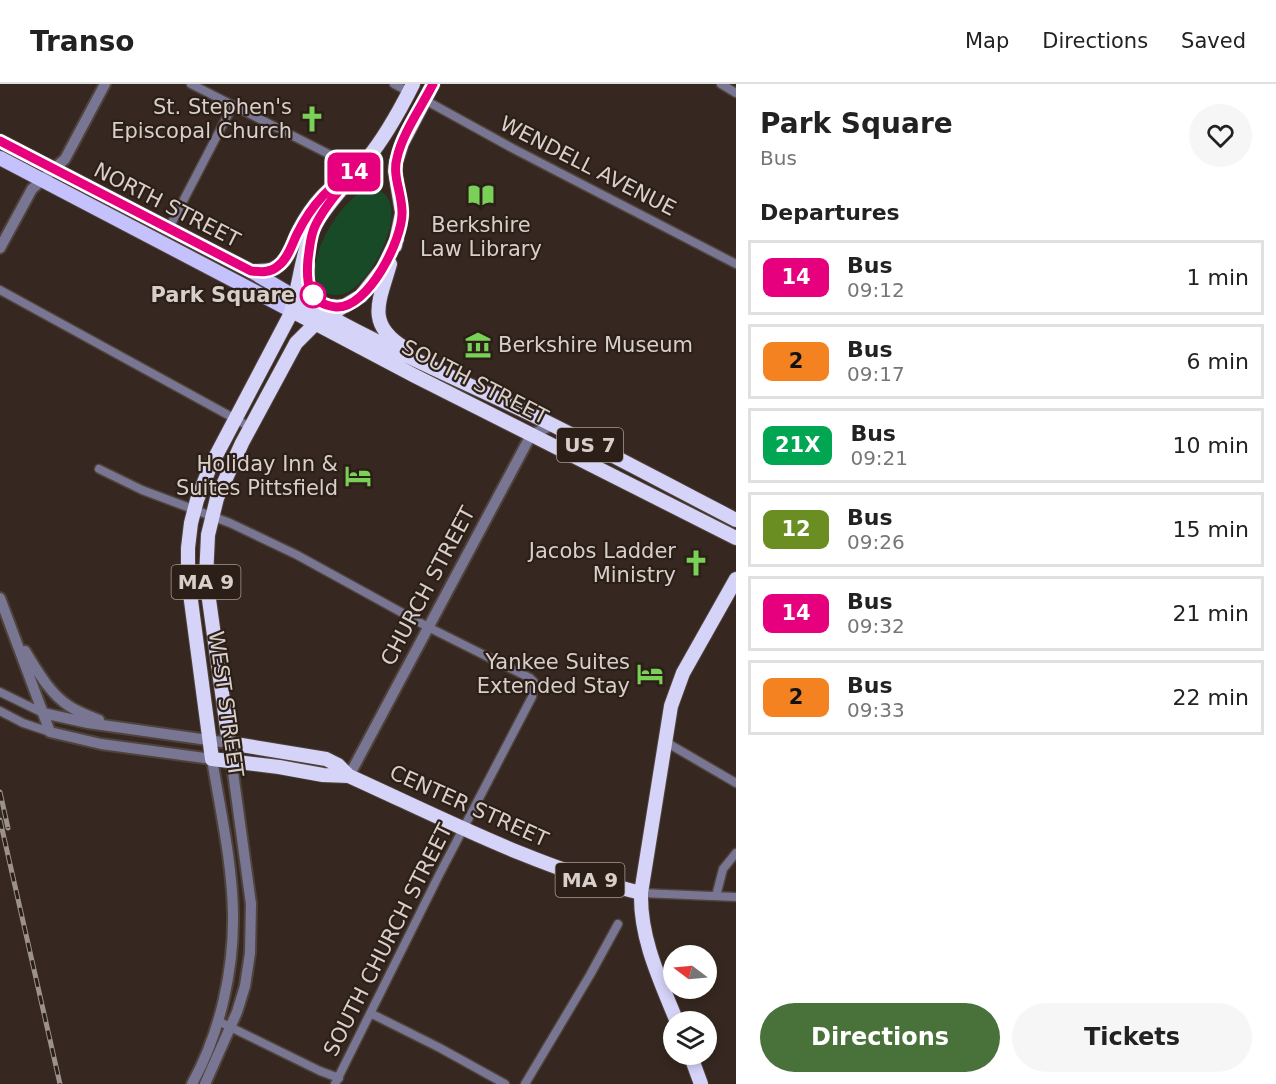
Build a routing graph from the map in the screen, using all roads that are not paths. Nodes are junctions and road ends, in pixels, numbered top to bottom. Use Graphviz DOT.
graph roads {
  1 [pos="105,84"];
  2 [pos="394,84"];
  3 [pos="433,84"];
  4 [pos="721,84"];
  5 [pos="195,85"];
  6 [pos="411,88"];
  7 [pos="736,93"];
  8 [pos="425,100"];
  9 [pos="233,105"];
  10 [pos="0,141"];
  11 [pos="0,158"];
  12 [pos="358,169"];
  13 [pos="53,170"];
  14 [pos="42,180"];
  15 [pos="168,230"];
  16 [pos="311,236"];
  17 [pos="397,238"];
  18 [pos="0,248"];
  19 [pos="736,264"];
  20 [pos="251,271"];
  21 [pos="0,290"];
  22 [pos="293,304"];
  23 [pos="347,305"];
  24 [pos="322,320"];
  25 [pos="443,372"];
  26 [pos="236,419"];
  27 [pos="552,425"];
  28 [pos="250,428"];
  29 [pos="531,435"];
  30 [pos="99,469"];
  31 [pos="194,510"];
  32 [pos="212,516"];
  33 [pos="736,520"];
  34 [pos="736,538"];
  35 [pos="736,579"];
  36 [pos="0,598"];
  37 [pos="428,627"];
  38 [pos="15,635"];
  39 [pos="0,692"];
  40 [pos="0,711"];
  41 [pos="44,713"];
  42 [pos="111,726"];
  43 [pos="50,732"];
  44 [pos="209,740"];
  45 [pos="664,741"];
  46 [pos="229,743"];
  47 [pos="212,759"];
  48 [pos="231,761"];
  49 [pos="349,776"];
  50 [pos="736,783"];
  51 [pos="465,828"];
  52 [pos="736,853"];
  53 [pos="641,893"];
  54 [pos="716,896"];
  55 [pos="736,897"];
  56 [pos="618,924"];
  57 [pos="673,1011"];
  58 [pos="372,1014"];
  59 [pos="218,1021"];
  60 [pos="231,1027"];
  61 [pos="694,1065"];
  62 [pos="337,1081"];
  63 [pos="192,1084"];
  64 [pos="205,1084"];
  65 [pos="505,1084"];
  66 [pos="525,1084"];
  67 [pos="701,1084"];
  1 -- 13 [label="street"];
  2 -- 6 [label="street"];
  3 -- 8 [label="highway, US 7"];
  4 -- 7 [label="street"];
  5 -- 9 [label="street"];
  6 -- 12 [label="highway"];
  8 -- 17 [label="highway, US 7"];
  8 -- 19 [label="street, WENDELL AVENUE"];
  9 -- 12 [label="street"];
  9 -- 15 [label="street"];
  10 -- 13 [label="main road, NORTH STREET"];
  11 -- 14 [label="main road, NORTH STREET"];
  12 -- 16 [label="highway"];
  12 -- 20 [label="main road"];
  13 -- 14 [label="street"];
  13 -- 15 [label="main road, NORTH STREET"];
  14 -- 18 [label="street"];
  14 -- 22 [label="main road, NORTH STREET"];
  15 -- 20 [label="main road, NORTH STREET"];
  16 -- 22 [label="highway, WEST STREET"];
  16 -- 23 [label="highway"];
  17 -- 23 [label="highway, MA 9"];
  17 -- 25 [label="highway, US 7"];
  20 -- 22 [label="main road, NORTH STREET"];
  21 -- 26 [label="street"];
  22 -- 24 [label="highway, NORTH STREET"];
  22 -- 26 [label="highway, WEST STREET / MA 9"];
  23 -- 24 [label="highway, MA 9"];
  24 -- 25 [label="highway, NORTH STREET"];
  24 -- 28 [label="highway, WEST STREET / MA 9"];
  24 -- 29 [label="highway, SOUTH STREET / US 7"];
  25 -- 27 [label="highway, SOUTH STREET / US 7"];
  26 -- 28 [label="street"];
  26 -- 31 [label="highway, WEST STREET / MA 9"];
  27 -- 29 [label="street"];
  27 -- 33 [label="highway, SOUTH STREET / US 7"];
  28 -- 32 [label="highway, WEST STREET / MA 9"];
  29 -- 34 [label="highway, SOUTH STREET / US 7"];
  29 -- 37 [label="street, CHURCH STREET"];
  30 -- 31 [label="street"];
  31 -- 32 [label="street"];
  31 -- 44 [label="highway, WEST STREET / MA 9"];
  32 -- 37 [label="street"];
  32 -- 46 [label="highway, WEST STREET / MA 9"];
  35 -- 45 [label="highway"];
  36 -- 38 [label="street"];
  37 -- 49 [label="street, CHURCH STREET"];
  37 -- 51 [label="street, SOUTH CHURCH STREET"];
  38 -- 41 [label="street"];
  38 -- 42 [label="street"];
  39 -- 41 [label="street, CENTER STREET"];
  40 -- 43 [label="street, CENTER STREET"];
  41 -- 42 [label="street, CENTER STREET"];
  41 -- 43 [label="street"];
  42 -- 44 [label="street, CENTER STREET"];
  43 -- 47 [label="street, CENTER STREET"];
  44 -- 46 [label="street, CENTER STREET"];
  44 -- 47 [label="highway, WEST STREET / MA 9"];
  45 -- 50 [label="street"];
  45 -- 53 [label="highway"];
  46 -- 48 [label="street, WEST STREET"];
  46 -- 49 [label="highway, CENTER STREET / MA 9"];
  47 -- 48 [label="highway, CENTER STREET / MA 9"];
  47 -- 59 [label="street, WEST STREET"];
  48 -- 49 [label="highway, CENTER STREET / MA 9"];
  48 -- 60 [label="street, WEST STREET"];
  49 -- 51 [label="highway, CENTER STREET / MA 9"];
  51 -- 53 [label="highway, CENTER STREET / MA 9"];
  51 -- 58 [label="street, SOUTH CHURCH STREET"];
  52 -- 54 [label="street"];
  53 -- 54 [label="street"];
  53 -- 57 [label="highway"];
  54 -- 55 [label="street"];
  56 -- 66 [label="street"];
  58 -- 62 [label="street, SOUTH CHURCH STREET"];
  58 -- 65 [label="street"];
  59 -- 60 [label="street"];
  59 -- 63 [label="street, WEST STREET"];
  60 -- 62 [label="street"];
  60 -- 64 [label="street, WEST STREET"];
  61 -- 67 [label="highway"];
}
